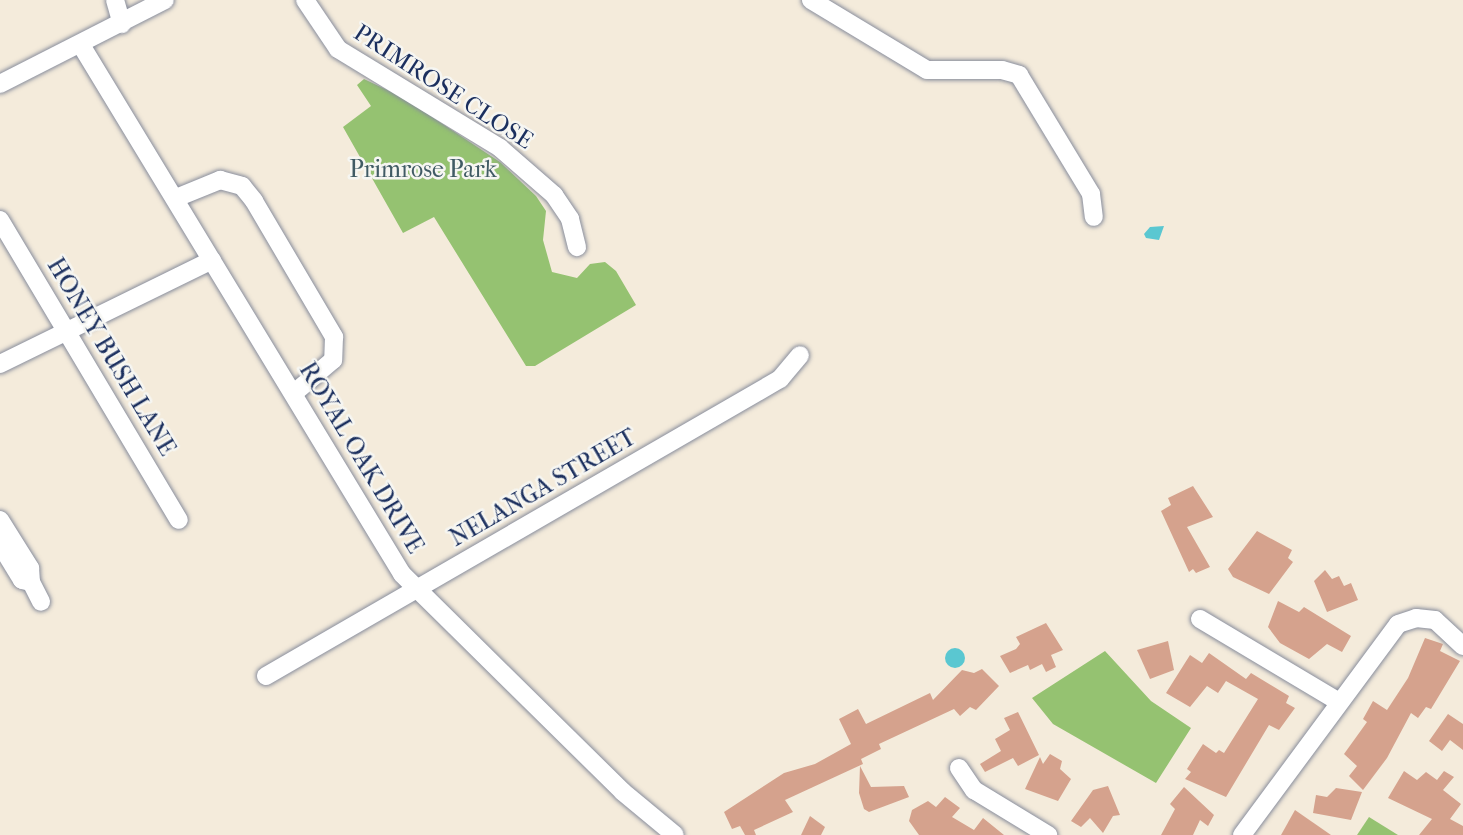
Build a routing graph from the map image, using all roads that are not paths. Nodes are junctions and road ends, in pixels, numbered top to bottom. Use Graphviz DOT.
graph roads {
  1 [pos="115,0"];
  2 [pos="165,0"];
  3 [pos="305,0"];
  4 [pos="811,0"];
  5 [pos="122,24"];
  6 [pos="81,45"];
  7 [pos="0,84"];
  8 [pos="176,198"];
  9 [pos="1094,217"];
  10 [pos="0,220"];
  11 [pos="577,247"];
  12 [pos="212,260"];
  13 [pos="67,333"];
  14 [pos="800,355"];
  15 [pos="0,364"];
  16 [pos="293,394"];
  17 [pos="0,520"];
  18 [pos="179,520"];
  19 [pos="0,544"];
  20 [pos="30,582"];
  21 [pos="415,590"];
  22 [pos="41,603"];
  23 [pos="1200,619"];
  24 [pos="1460,643"];
  25 [pos="266,676"];
  26 [pos="1339,702"];
  27 [pos="959,768"];
  28 [pos="675,835"];
  29 [pos="1048,835"];
  30 [pos="1242,835"];
  1 -- 5 [label="street"];
  2 -- 5 [label="street"];
  3 -- 11 [label="street, PRIMROSE CLOSE"];
  4 -- 9 [label="street"];
  5 -- 6 [label="street"];
  6 -- 7 [label="street"];
  6 -- 8 [label="street, ROYAL OAK DRIVE"];
  8 -- 12 [label="street, ROYAL OAK DRIVE"];
  8 -- 16 [label="street"];
  10 -- 13 [label="street, HONEY BUSH LANE"];
  12 -- 13 [label="street"];
  12 -- 16 [label="street, ROYAL OAK DRIVE"];
  13 -- 15 [label="street"];
  13 -- 18 [label="street, HONEY BUSH LANE"];
  14 -- 21 [label="street, NELANGA STREET"];
  16 -- 21 [label="street, ROYAL OAK DRIVE"];
  17 -- 20 [label="street"];
  19 -- 20 [label="street"];
  20 -- 22 [label="street"];
  21 -- 25 [label="street, NELANGA STREET"];
  21 -- 28 [label="street, ROYAL OAK DRIVE"];
  23 -- 26 [label="street"];
  24 -- 26 [label="street"];
  26 -- 30 [label="street"];
  27 -- 29 [label="street"];
}
